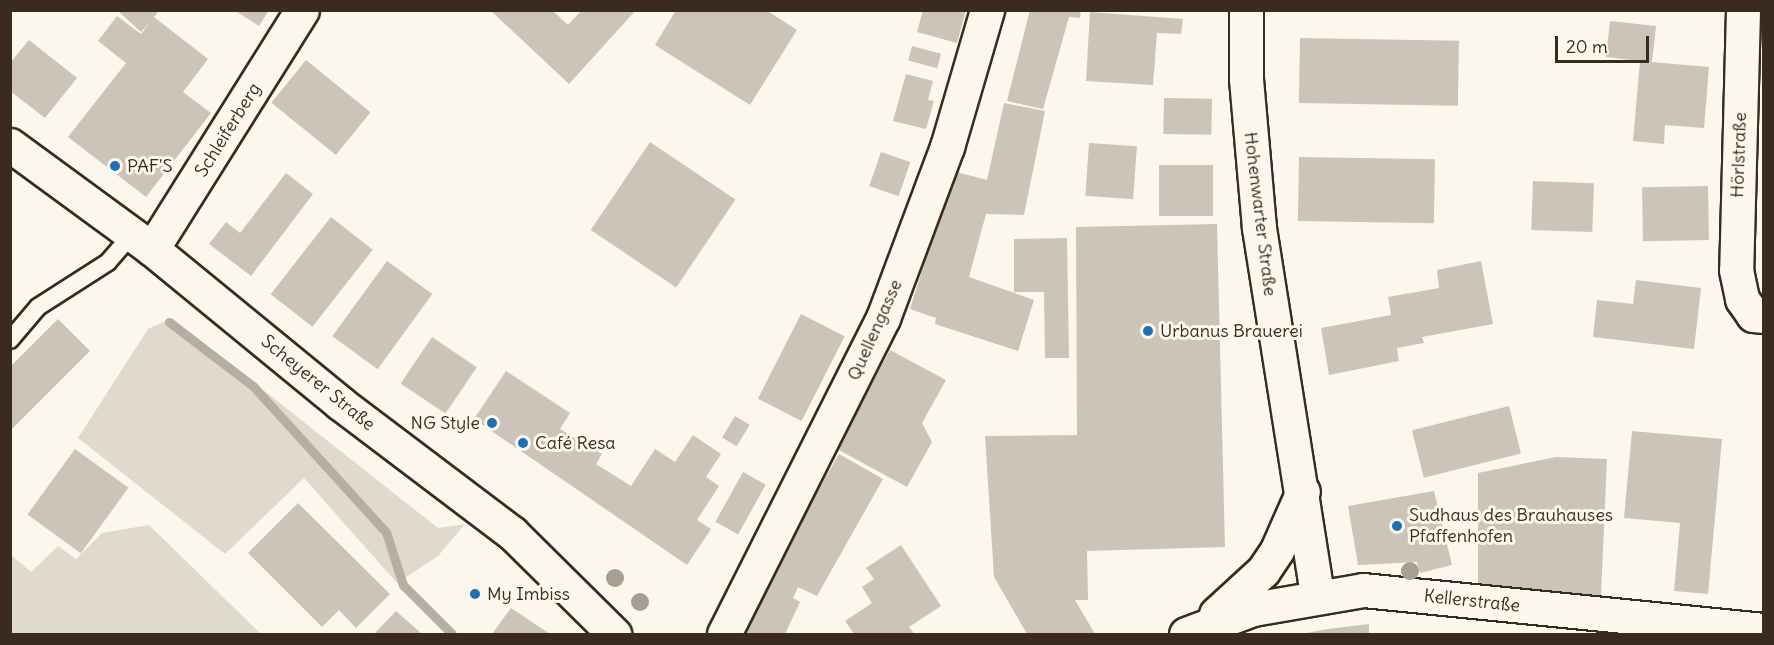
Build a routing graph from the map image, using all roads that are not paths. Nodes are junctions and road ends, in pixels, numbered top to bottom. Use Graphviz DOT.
graph roads {
  1 [pos="302,10"];
  2 [pos="987,10"];
  3 [pos="1246,10"];
  4 [pos="1743,10"];
  5 [pos="11,146"];
  6 [pos="142,241"];
  7 [pos="1753,308"];
  8 [pos="10,340"];
  9 [pos="1303,490"];
  10 [pos="1317,595"];
  11 [pos="1764,630"];
  12 [pos="1192,631"];
  13 [pos="614,634"];
  14 [pos="724,634"];
  1 -- 6 [label="street, Schleiferberg"];
  2 -- 14 [label="street, Quellengasse"];
  3 -- 9 [label="street, Hohenwarter Straße"];
  4 -- 7 [label="street, Hörlstraße"];
  5 -- 6 [label="street, Scheyerer Straße"];
  6 -- 8 [label="lane"];
  6 -- 13 [label="street, Scheyerer Straße"];
  9 -- 10 [label="street, Hohenwarter Straße"];
  9 -- 12 [label="street"];
  10 -- 11 [label="street, Kellerstraße"];
  10 -- 12 [label="street, Kellerstraße"];
}
